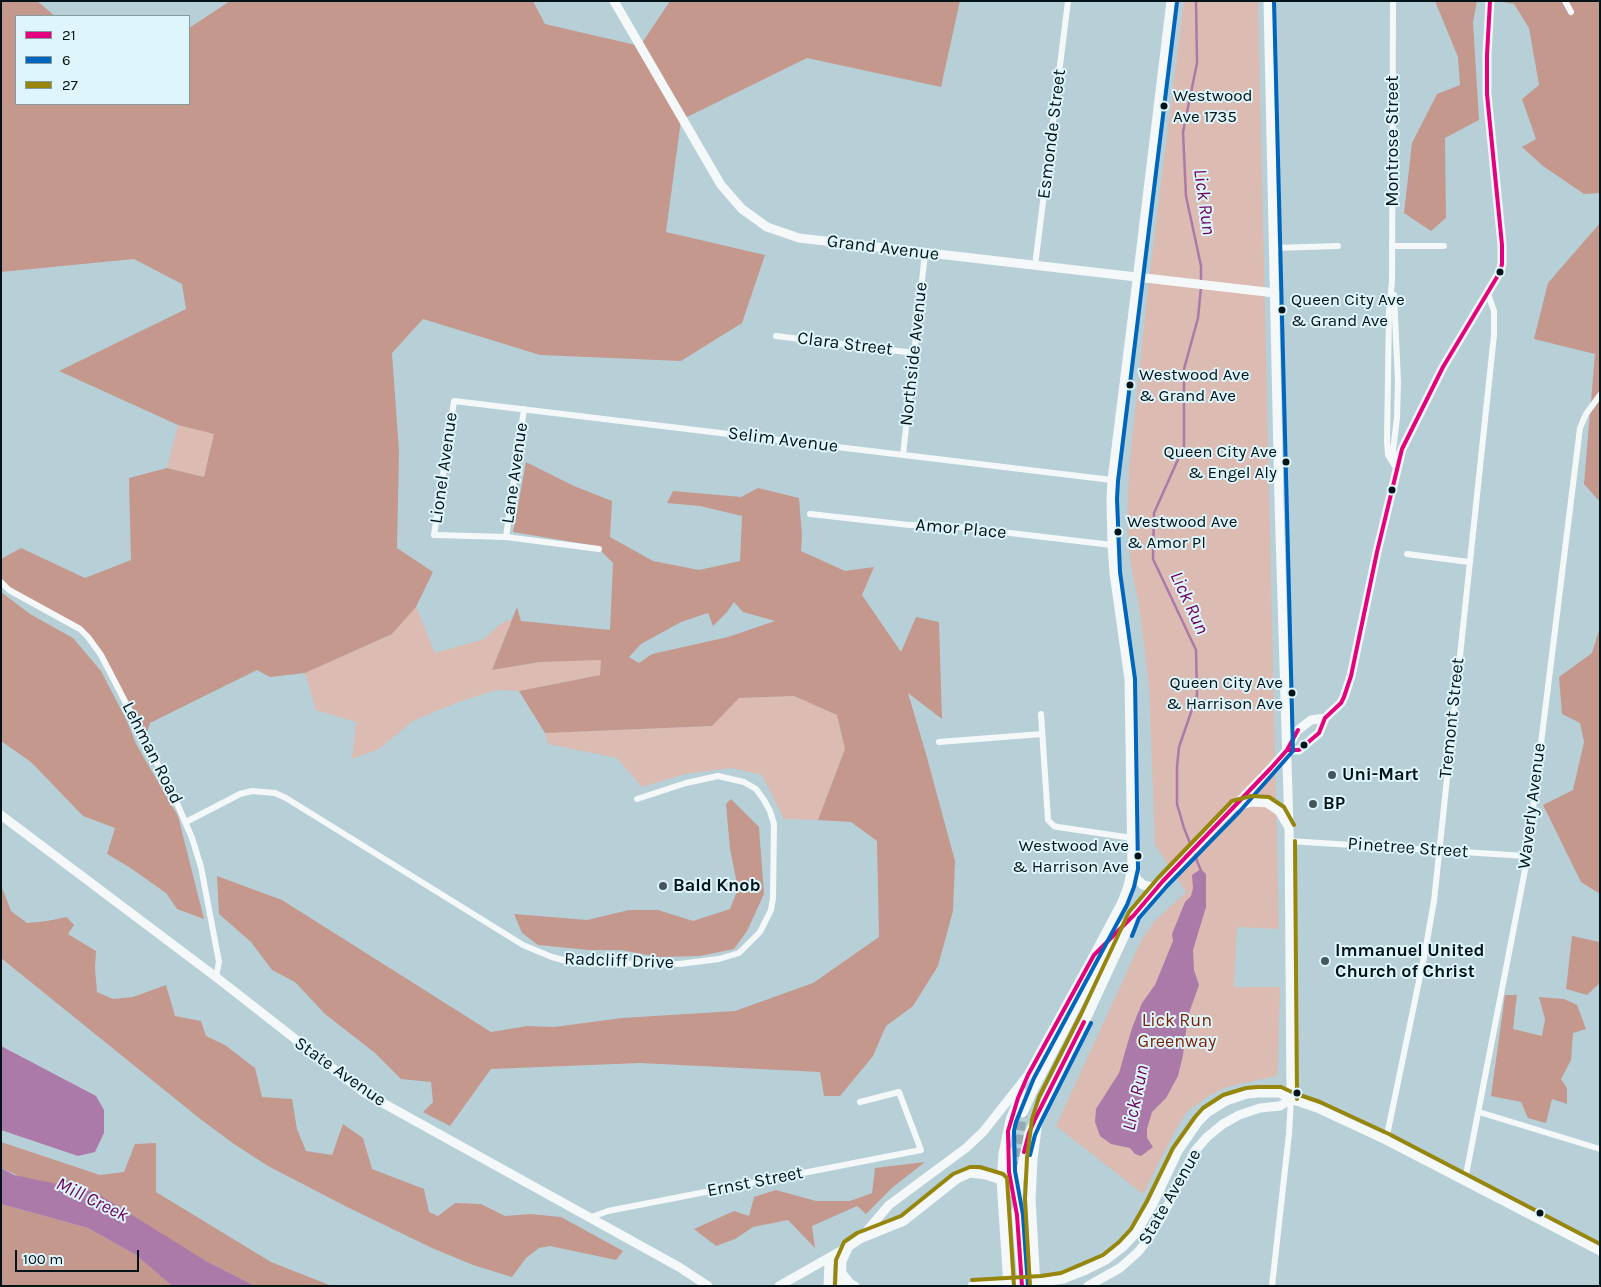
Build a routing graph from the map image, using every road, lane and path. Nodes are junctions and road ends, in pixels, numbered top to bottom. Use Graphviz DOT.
graph roads {
  1 [pos="614,1"];
  2 [pos="1068,1"];
  3 [pos="1171,1"];
  4 [pos="1268,1"];
  5 [pos="1393,1"];
  6 [pos="1490,1"];
  7 [pos="1565,1"];
  8 [pos="1571,12"];
  9 [pos="1338,246"];
  10 [pos="1392,246"];
  11 [pos="1444,246"];
  12 [pos="1274,248"];
  13 [pos="925,253"];
  14 [pos="1036,266"];
  15 [pos="1138,277"];
  16 [pos="1275,293"];
  17 [pos="1488,294"];
  18 [pos="776,336"];
  19 [pos="914,353"];
  20 [pos="1600,395"];
  21 [pos="454,401"];
  22 [pos="524,409"];
  23 [pos="903,455"];
  24 [pos="1396,468"];
  25 [pos="1112,480"];
  26 [pos="810,514"];
  27 [pos="506,536"];
  28 [pos="1112,545"];
  29 [pos="599,549"];
  30 [pos="1408,554"];
  31 [pos="1469,562"];
  32 [pos="1,582"];
  33 [pos="1041,714"];
  34 [pos="1325,718"];
  35 [pos="1042,734"];
  36 [pos="939,742"];
  37 [pos="1287,750"];
  38 [pos="637,799"];
  39 [pos="1235,807"];
  40 [pos="1,815"];
  41 [pos="186,822"];
  42 [pos="1289,828"];
  43 [pos="1132,838"];
  44 [pos="1289,840"];
  45 [pos="1438,850"];
  46 [pos="1526,856"];
  47 [pos="1132,868"];
  48 [pos="1162,882"];
  49 [pos="1134,915"];
  50 [pos="1114,935"];
  51 [pos="1094,955"];
  52 [pos="216,977"];
  53 [pos="1028,1075"];
  54 [pos="1292,1100"];
  55 [pos="860,1102"];
  56 [pos="1479,1112"];
  57 [pos="1024,1113"];
  58 [pos="1037,1119"];
  59 [pos="1008,1131"];
  60 [pos="1386,1140"];
  61 [pos="1600,1149"];
  62 [pos="1001,1180"];
  63 [pos="1465,1180"];
  64 [pos="1012,1190"];
  65 [pos="1016,1200"];
  66 [pos="1017,1215"];
  67 [pos="589,1218"];
  68 [pos="860,1239"];
  69 [pos="1600,1246"];
  70 [pos="848,1248"];
  71 [pos="1599,1251"];
  72 [pos="835,1255"];
  73 [pos="841,1272"];
  74 [pos="708,1286"];
  75 [pos="779,1286"];
  76 [pos="828,1286"];
  77 [pos="841,1286"];
  78 [pos="855,1286"];
  79 [pos="972,1286"];
  80 [pos="1008,1286"];
  81 [pos="1022,1286"];
  82 [pos="1036,1286"];
  83 [pos="1088,1286"];
  84 [pos="1272,1286"];
  1 -- 13 [label="main road, Grand Avenue"];
  2 -- 14 [label="street, Esmonde Street"];
  3 -- 15 [label="main road"];
  4 -- 12 [label="main road"];
  5 -- 10 [label="street, Montrose Street"];
  6 -- 17 [label="main road"];
  7 -- 8 [label="street"];
  9 -- 12 [label="street"];
  10 -- 11 [label="street"];
  10 -- 24 [label="street, Montrose Street"];
  12 -- 16 [label="main road"];
  13 -- 14 [label="main road, Grand Avenue"];
  13 -- 19 [label="street, Northside Avenue"];
  14 -- 15 [label="main road, Grand Avenue"];
  15 -- 16 [label="main road, Grand Avenue"];
  15 -- 25 [label="main road"];
  16 -- 37 [label="main road"];
  17 -- 24 [label="main road"];
  17 -- 31 [label="street, Tremont Street"];
  18 -- 19 [label="street, Clara Street"];
  19 -- 23 [label="street, Northside Avenue"];
  20 -- 46 [label="street, Waverly Avenue"];
  21 -- 22 [label="street, Selim Avenue"];
  21 -- 27 [label="street, Lionel Avenue"];
  22 -- 23 [label="street, Selim Avenue"];
  22 -- 27 [label="street, Lane Avenue"];
  23 -- 25 [label="street, Selim Avenue"];
  24 -- 34 [label="main road"];
  25 -- 28 [label="main road"];
  26 -- 28 [label="street, Amor Place"];
  27 -- 29 [label="street"];
  28 -- 43 [label="main road"];
  30 -- 31 [label="street"];
  31 -- 45 [label="street, Tremont Street"];
  32 -- 41 [label="street, Lehman Road"];
  33 -- 35 [label="street"];
  34 -- 37 [label="main road"];
  34 -- 37 [label="main road"];
  35 -- 36 [label="street"];
  35 -- 43 [label="street"];
  37 -- 39 [label="main road"];
  37 -- 42 [label="main road"];
  38 -- 41 [label="street, Radcliff Drive"];
  39 -- 42 [label="main road"];
  39 -- 48 [label="main road"];
  40 -- 52 [label="main road, State Avenue"];
  41 -- 52 [label="street, Lehman Road"];
  42 -- 44 [label="main road"];
  43 -- 47 [label="main road"];
  44 -- 45 [label="street, Pinetree Street"];
  44 -- 54 [label="main road"];
  45 -- 46 [label="street, Pinetree Street"];
  45 -- 60 [label="street, Tremont Street"];
  46 -- 56 [label="street, Waverly Avenue"];
  47 -- 48 [label="main road"];
  47 -- 51 [label="main road"];
  48 -- 49 [label="main road"];
  49 -- 50 [label="main road"];
  49 -- 58 [label="main road"];
  50 -- 51 [label="main road"];
  50 -- 57 [label="main road"];
  51 -- 53 [label="main road"];
  52 -- 67 [label="main road, State Avenue"];
  53 -- 59 [label="main road"];
  53 -- 68 [label="main road"];
  54 -- 60 [label="main road"];
  54 -- 79 [label="main road, State Avenue"];
  54 -- 83 [label="main road, State Avenue"];
  54 -- 84 [label="street"];
  55 -- 67 [label="street, Ernst Street"];
  56 -- 61 [label="street"];
  56 -- 63 [label="street, Waverly Avenue"];
  58 -- 66 [label="main road"];
  58 -- 82 [label="main road"];
  59 -- 62 [label="main road"];
  59 -- 64 [label="main road"];
  60 -- 63 [label="main road"];
  62 -- 64 [label="main road"];
  62 -- 68 [label="main road"];
  62 -- 80 [label="main road"];
  63 -- 71 [label="main road"];
  64 -- 66 [label="main road"];
  65 -- 81 [label="main road"];
  66 -- 81 [label="main road"];
  67 -- 74 [label="main road, State Avenue"];
  68 -- 70 [label="main road"];
  69 -- 71 [label="street"];
  70 -- 72 [label="main road"];
  70 -- 73 [label="main road"];
  72 -- 75 [label="main road"];
  72 -- 76 [label="main road"];
  73 -- 77 [label="main road"];
  73 -- 78 [label="main road"];
}
